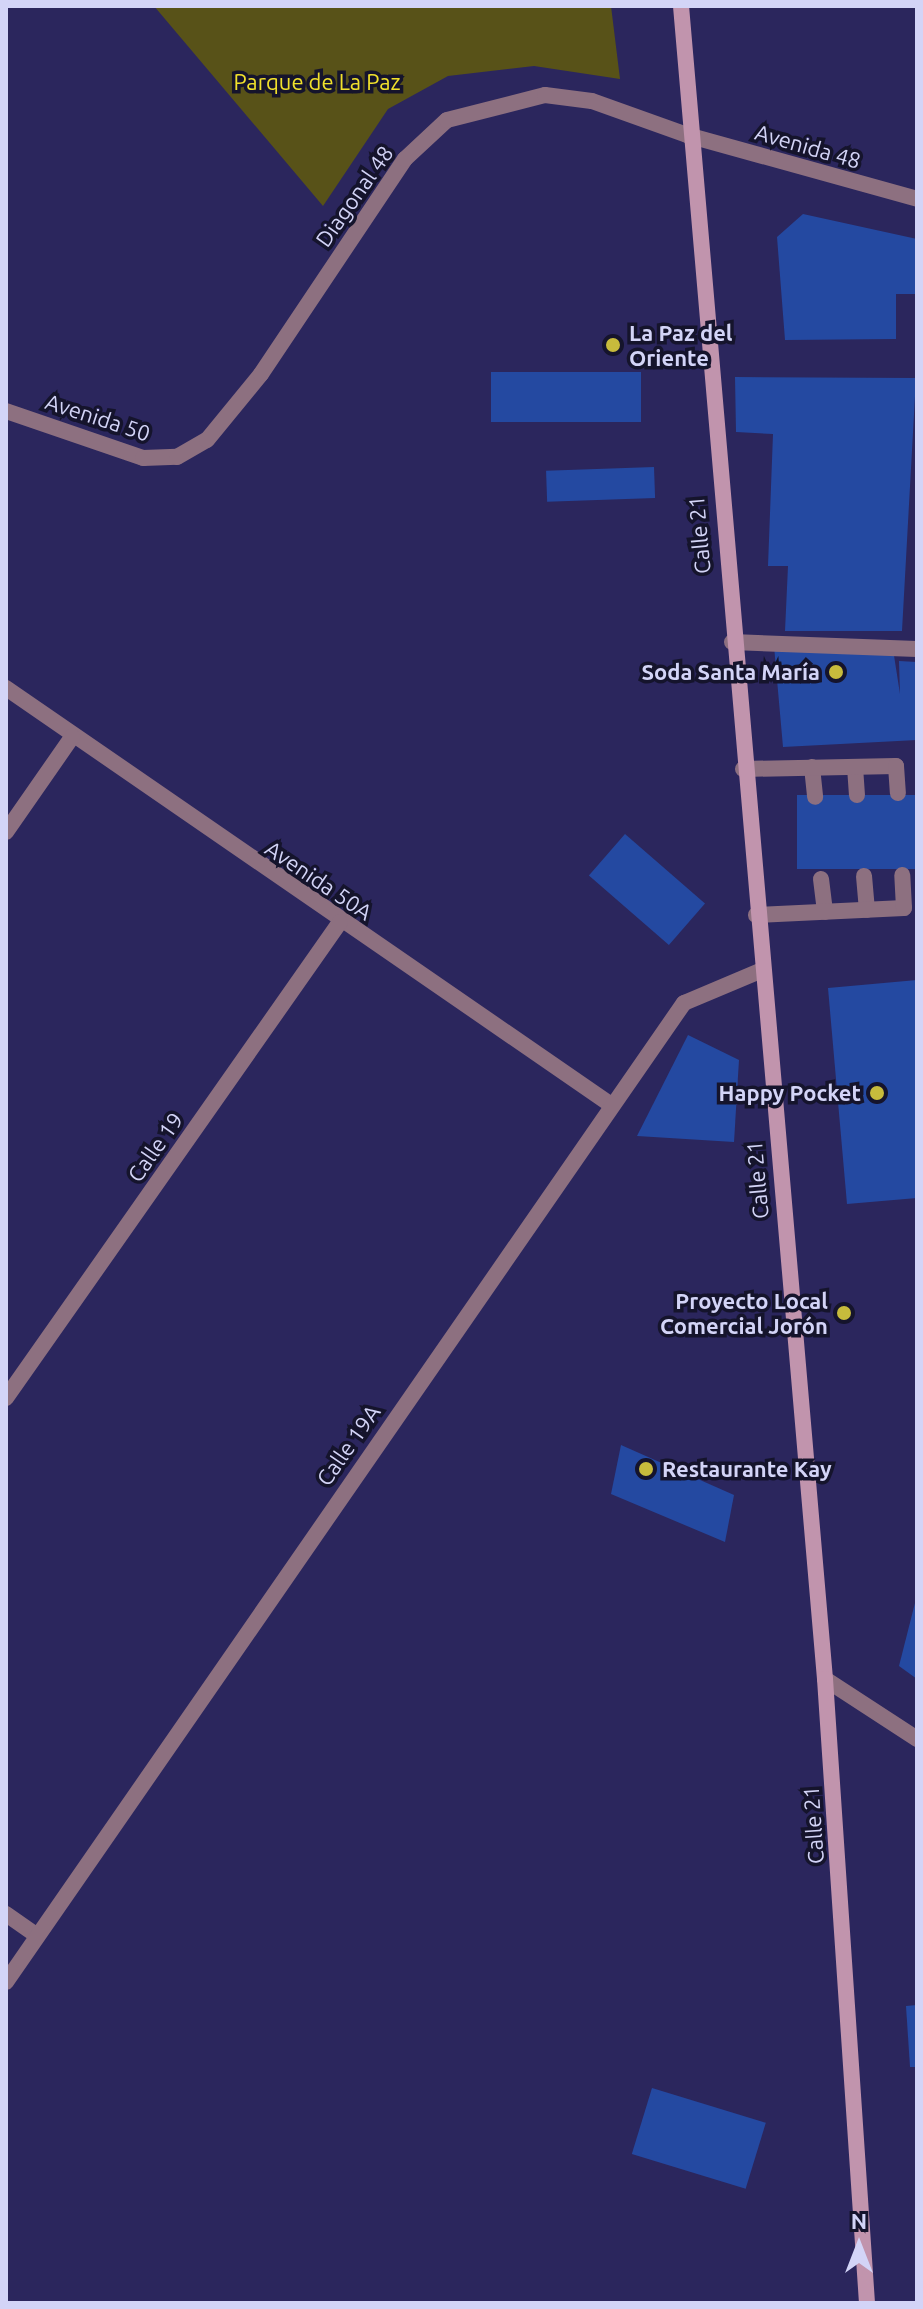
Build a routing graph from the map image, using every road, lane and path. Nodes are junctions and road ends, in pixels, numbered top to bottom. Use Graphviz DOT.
graph roads {
  1 [pos="681,6"];
  2 [pos="687,135"];
  3 [pos="917,199"];
  4 [pos="6,411"];
  5 [pos="177,457"];
  6 [pos="732,642"];
  7 [pos="917,649"];
  8 [pos="6,688"];
  9 [pos="72,737"];
  10 [pos="812,767"];
  11 [pos="855,767"];
  12 [pos="743,769"];
  13 [pos="898,793"];
  14 [pos="857,795"];
  15 [pos="815,797"];
  16 [pos="6,832"];
  17 [pos="902,875"];
  18 [pos="864,876"];
  19 [pos="821,879"];
  20 [pos="867,910"];
  21 [pos="825,912"];
  22 [pos="756,915"];
  23 [pos="340,922"];
  24 [pos="760,971"];
  25 [pos="610,1104"];
  26 [pos="6,1398"];
  27 [pos="825,1679"];
  28 [pos="917,1739"];
  29 [pos="6,1914"];
  30 [pos="37,1936"];
  31 [pos="6,1982"];
  32 [pos="867,2303"];
  1 -- 2 [label="main road, Calle 21"];
  2 -- 3 [label="street, Avenida 48"];
  2 -- 5 [label="street, Diagonal 48"];
  2 -- 6 [label="main road, Calle 21"];
  4 -- 5 [label="street, Avenida 50"];
  6 -- 7 [label="street"];
  6 -- 12 [label="main road, Calle 21"];
  8 -- 9 [label="street, Avenida 50A"];
  9 -- 16 [label="street"];
  9 -- 23 [label="street, Avenida 50A"];
  10 -- 11 [label="street"];
  10 -- 12 [label="street"];
  10 -- 15 [label="street"];
  11 -- 13 [label="street"];
  11 -- 14 [label="street"];
  12 -- 22 [label="main road, Calle 21"];
  17 -- 20 [label="street"];
  18 -- 20 [label="street"];
  19 -- 21 [label="street"];
  20 -- 21 [label="street"];
  21 -- 22 [label="street"];
  22 -- 24 [label="main road, Calle 21"];
  23 -- 25 [label="street, Avenida 50A"];
  23 -- 26 [label="street, Calle 19"];
  24 -- 25 [label="street, Calle 19A"];
  24 -- 27 [label="main road, Calle 21"];
  25 -- 30 [label="street, Calle 19A"];
  27 -- 28 [label="street"];
  27 -- 32 [label="main road, Calle 21"];
  29 -- 30 [label="street"];
  30 -- 31 [label="street, Calle 19A"];
}
